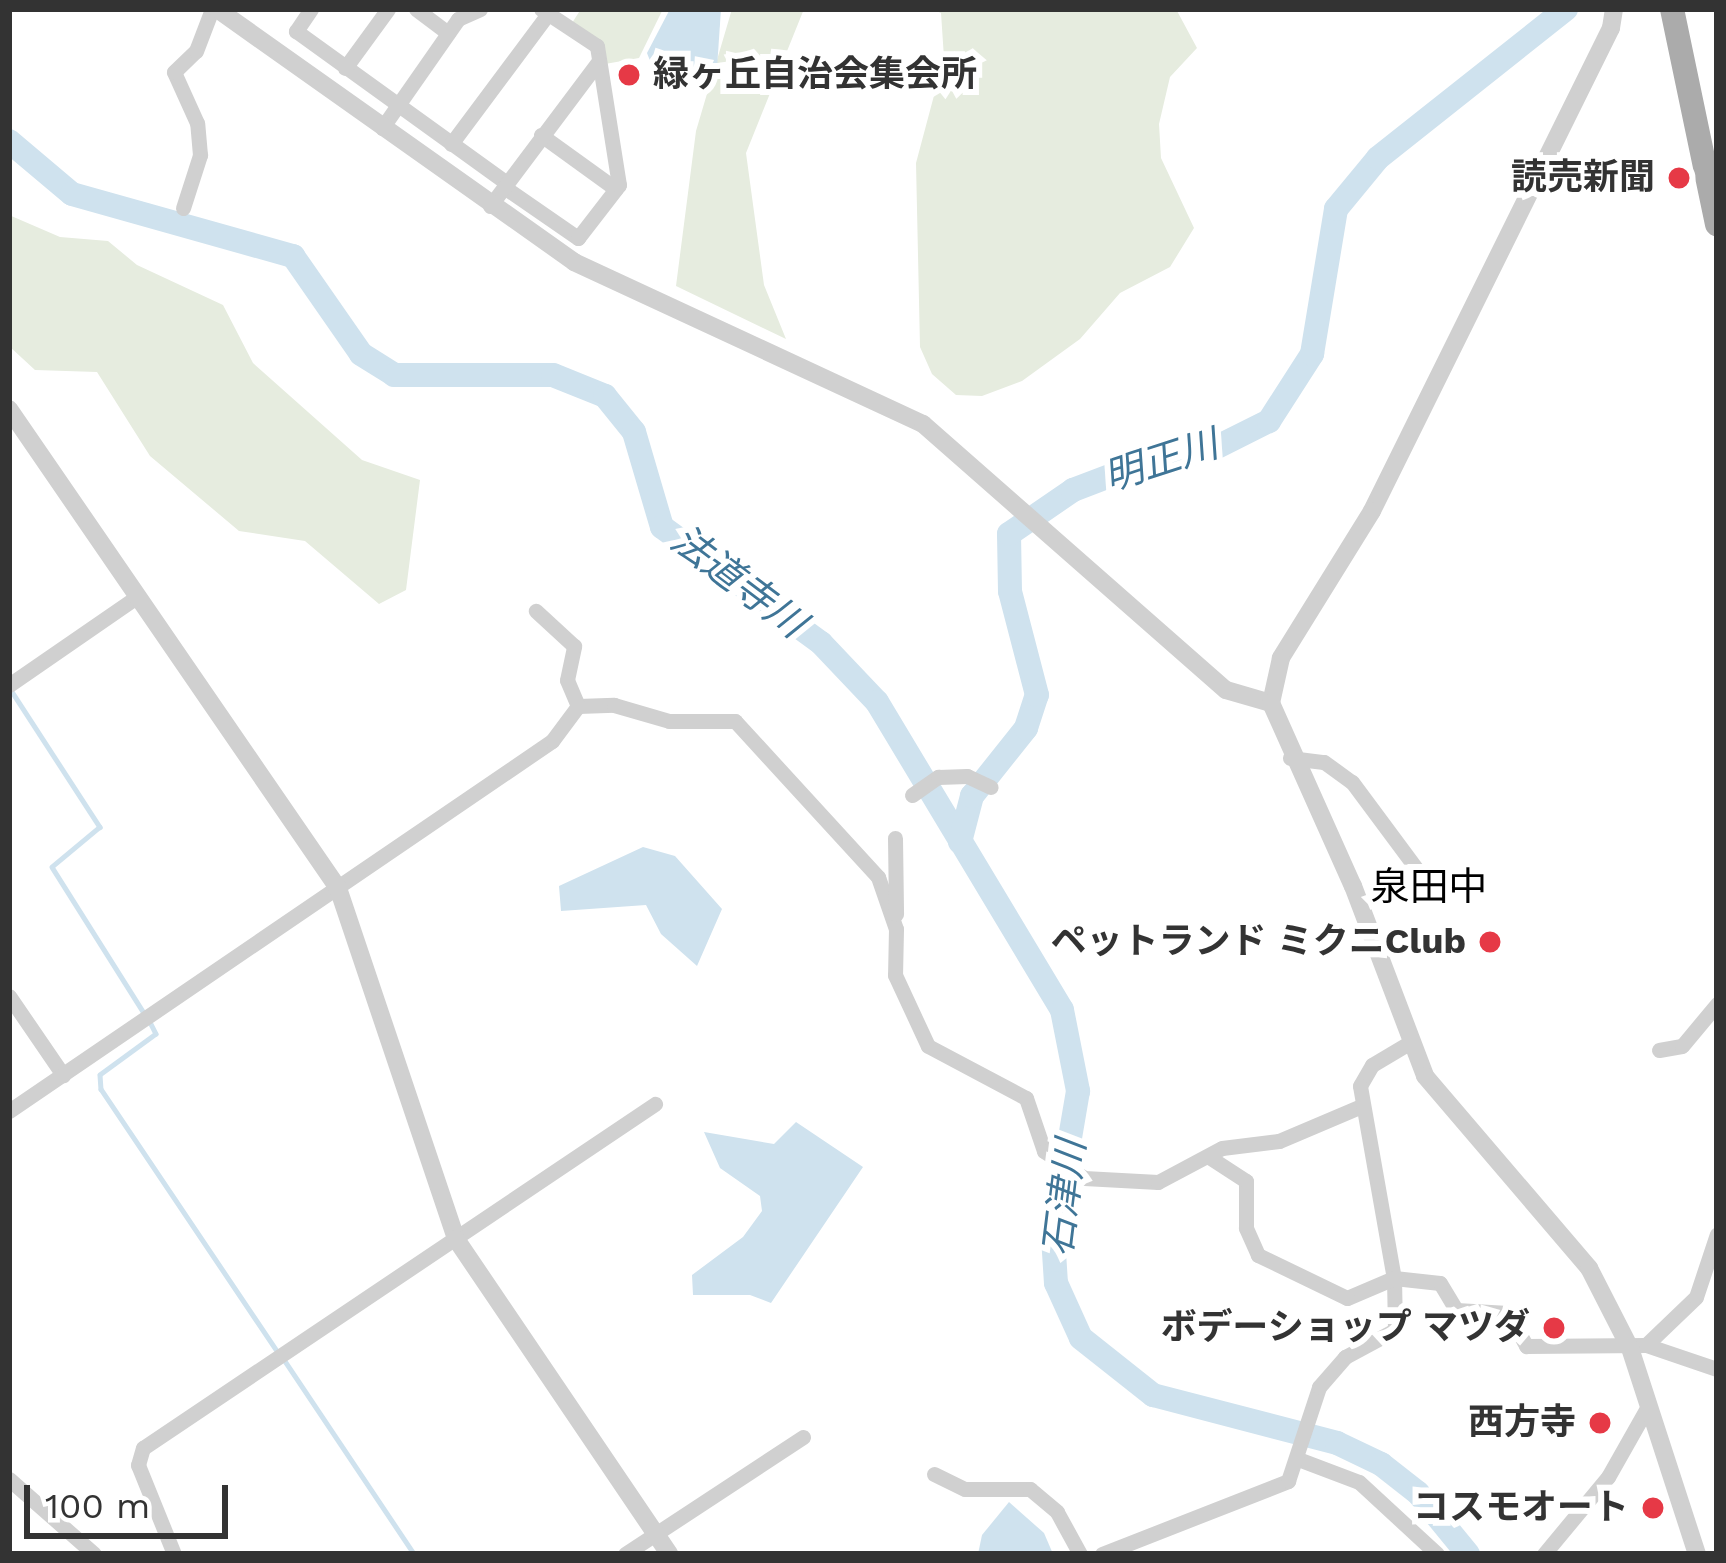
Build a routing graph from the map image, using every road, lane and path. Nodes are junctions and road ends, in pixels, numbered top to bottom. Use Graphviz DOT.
graph roads {
  1 [pos="215,9"];
  2 [pos="311,9"];
  3 [pos="388,9"];
  4 [pos="416,9"];
  5 [pos="480,9"];
  6 [pos="1614,9"];
  7 [pos="1672,9"];
  8 [pos="545,11"];
  9 [pos="448,32"];
  10 [pos="599,61"];
  11 [pos="345,68"];
  12 [pos="397,107"];
  13 [pos="382,128"];
  14 [pos="541,135"];
  15 [pos="451,144"];
  16 [pos="1709,148"];
  17 [pos="505,185"];
  18 [pos="616,189"];
  19 [pos="490,206"];
  20 [pos="183,208"];
  21 [pos="1717,224"];
  22 [pos="9,409"];
  23 [pos="135,598"];
  24 [pos="536,610"];
  25 [pos="9,685"];
  26 [pos="1270,703"];
  27 [pos="578,706"];
  28 [pos="1290,758"];
  29 [pos="991,787"];
  30 [pos="912,795"];
  31 [pos="896,838"];
  32 [pos="1421,875"];
  33 [pos="338,888"];
  34 [pos="896,929"];
  35 [pos="1437,938"];
  36 [pos="1377,952"];
  37 [pos="9,996"];
  38 [pos="1717,1004"];
  39 [pos="1409,1042"];
  40 [pos="1659,1050"];
  41 [pos="63,1075"];
  42 [pos="655,1104"];
  43 [pos="1359,1107"];
  44 [pos="9,1111"];
  45 [pos="1209,1157"];
  46 [pos="1717,1234"];
  47 [pos="456,1239"];
  48 [pos="1394,1278"];
  49 [pos="1638,1347"];
  50 [pos="1717,1369"];
  51 [pos="1647,1408"];
  52 [pos="803,1438"];
  53 [pos="1298,1459"];
  54 [pos="934,1474"];
  55 [pos="9,1479"];
  56 [pos="655,1534"];
  57 [pos="94,1554"];
  58 [pos="174,1554"];
  59 [pos="625,1554"];
  60 [pos="669,1554"];
  61 [pos="1079,1554"];
  62 [pos="1102,1554"];
  63 [pos="1437,1554"];
  64 [pos="1544,1554"];
  65 [pos="1697,1554"];
  1 -- 13 [label="street"];
  1 -- 20 [label="street"];
  2 -- 11 [label="street"];
  3 -- 11 [label="street"];
  4 -- 9 [label="street"];
  5 -- 9 [label="street"];
  6 -- 26 [label="street"];
  7 -- 16 [label="main road"];
  8 -- 10 [label="street"];
  8 -- 15 [label="street"];
  9 -- 12 [label="street"];
  10 -- 14 [label="street"];
  10 -- 18 [label="street"];
  11 -- 12 [label="street"];
  12 -- 13 [label="street"];
  12 -- 15 [label="street"];
  13 -- 19 [label="street"];
  14 -- 17 [label="street"];
  14 -- 18 [label="street"];
  15 -- 17 [label="street"];
  16 -- 21 [label="main road"];
  17 -- 18 [label="street"];
  17 -- 19 [label="street"];
  19 -- 26 [label="street"];
  22 -- 23 [label="street"];
  23 -- 25 [label="street"];
  23 -- 33 [label="street"];
  24 -- 27 [label="street"];
  26 -- 28 [label="street"];
  27 -- 33 [label="street"];
  27 -- 34 [label="street"];
  28 -- 32 [label="street"];
  28 -- 36 [label="street"];
  29 -- 30 [label="street"];
  31 -- 34 [label="street"];
  33 -- 41 [label="street"];
  33 -- 47 [label="street"];
  34 -- 45 [label="street"];
  35 -- 36 [label="street"];
  36 -- 39 [label="street"];
  37 -- 41 [label="street"];
  38 -- 40 [label="street"];
  39 -- 43 [label="street"];
  39 -- 49 [label="street"];
  41 -- 44 [label="street"];
  42 -- 47 [label="street"];
  43 -- 45 [label="street"];
  43 -- 48 [label="street"];
  45 -- 48 [label="street"];
  46 -- 49 [label="street"];
  47 -- 56 [label="street"];
  47 -- 58 [label="street"];
  48 -- 49 [label="street"];
  48 -- 53 [label="street"];
  49 -- 50 [label="street"];
  49 -- 51 [label="street"];
  51 -- 64 [label="street"];
  51 -- 65 [label="street"];
  52 -- 56 [label="street"];
  53 -- 62 [label="street"];
  53 -- 63 [label="street"];
  54 -- 61 [label="street"];
  55 -- 57 [label="street"];
  56 -- 59 [label="street"];
  56 -- 60 [label="street"];
}
